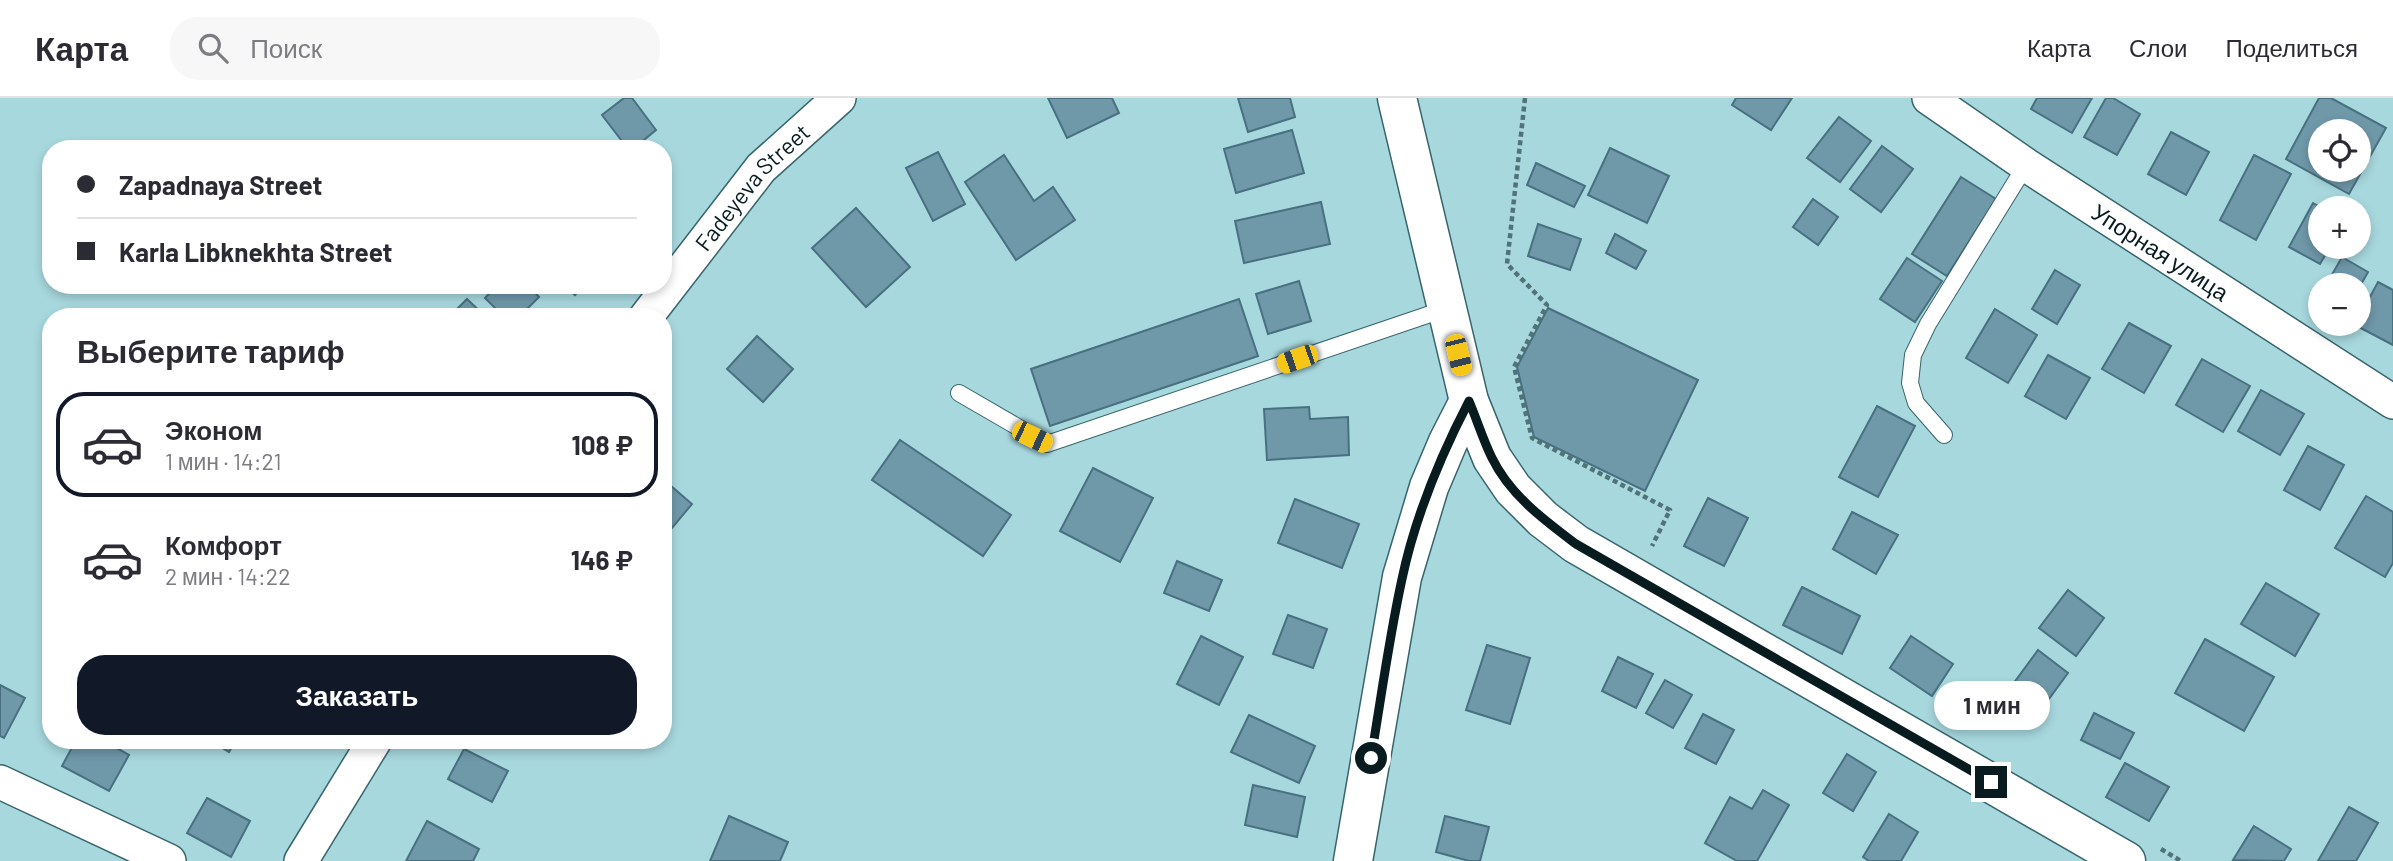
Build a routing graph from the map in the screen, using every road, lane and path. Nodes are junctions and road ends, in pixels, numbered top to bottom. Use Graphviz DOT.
graph roads {
  1 [pos="839,98"];
  2 [pos="1397,98"];
  3 [pos="1525,98"];
  4 [pos="1929,98"];
  5 [pos="2026,165"];
  6 [pos="672,283"];
  7 [pos="664,294"];
  8 [pos="653,308"];
  9 [pos="1447,308"];
  10 [pos="958,393"];
  11 [pos="1469,401"];
  12 [pos="2393,402"];
  13 [pos="1944,435"];
  14 [pos="1657,554"];
  15 [pos="370,749"];
  16 [pos="0,782"];
  17 [pos="2142,854"];
  18 [pos="169,861"];
  19 [pos="302,861"];
  20 [pos="1353,861"];
  21 [pos="2181,861"];
  1 -- 6 [label="street, Fadeyeva Street"];
  2 -- 9 [label="main road"];
  3 -- 14 [label="path"];
  4 -- 5 [label="street, Упорная улица"];
  5 -- 12 [label="street, Упорная улица"];
  5 -- 13 [label="lane"];
  7 -- 8 [label="street, Fadeyeva Street"];
  9 -- 10 [label="lane"];
  9 -- 11 [label="main road"];
  11 -- 17 [label="main road"];
  11 -- 20 [label="main road"];
  15 -- 19 [label="street"];
  16 -- 18 [label="street"];
  17 -- 21 [label="path"];
}
